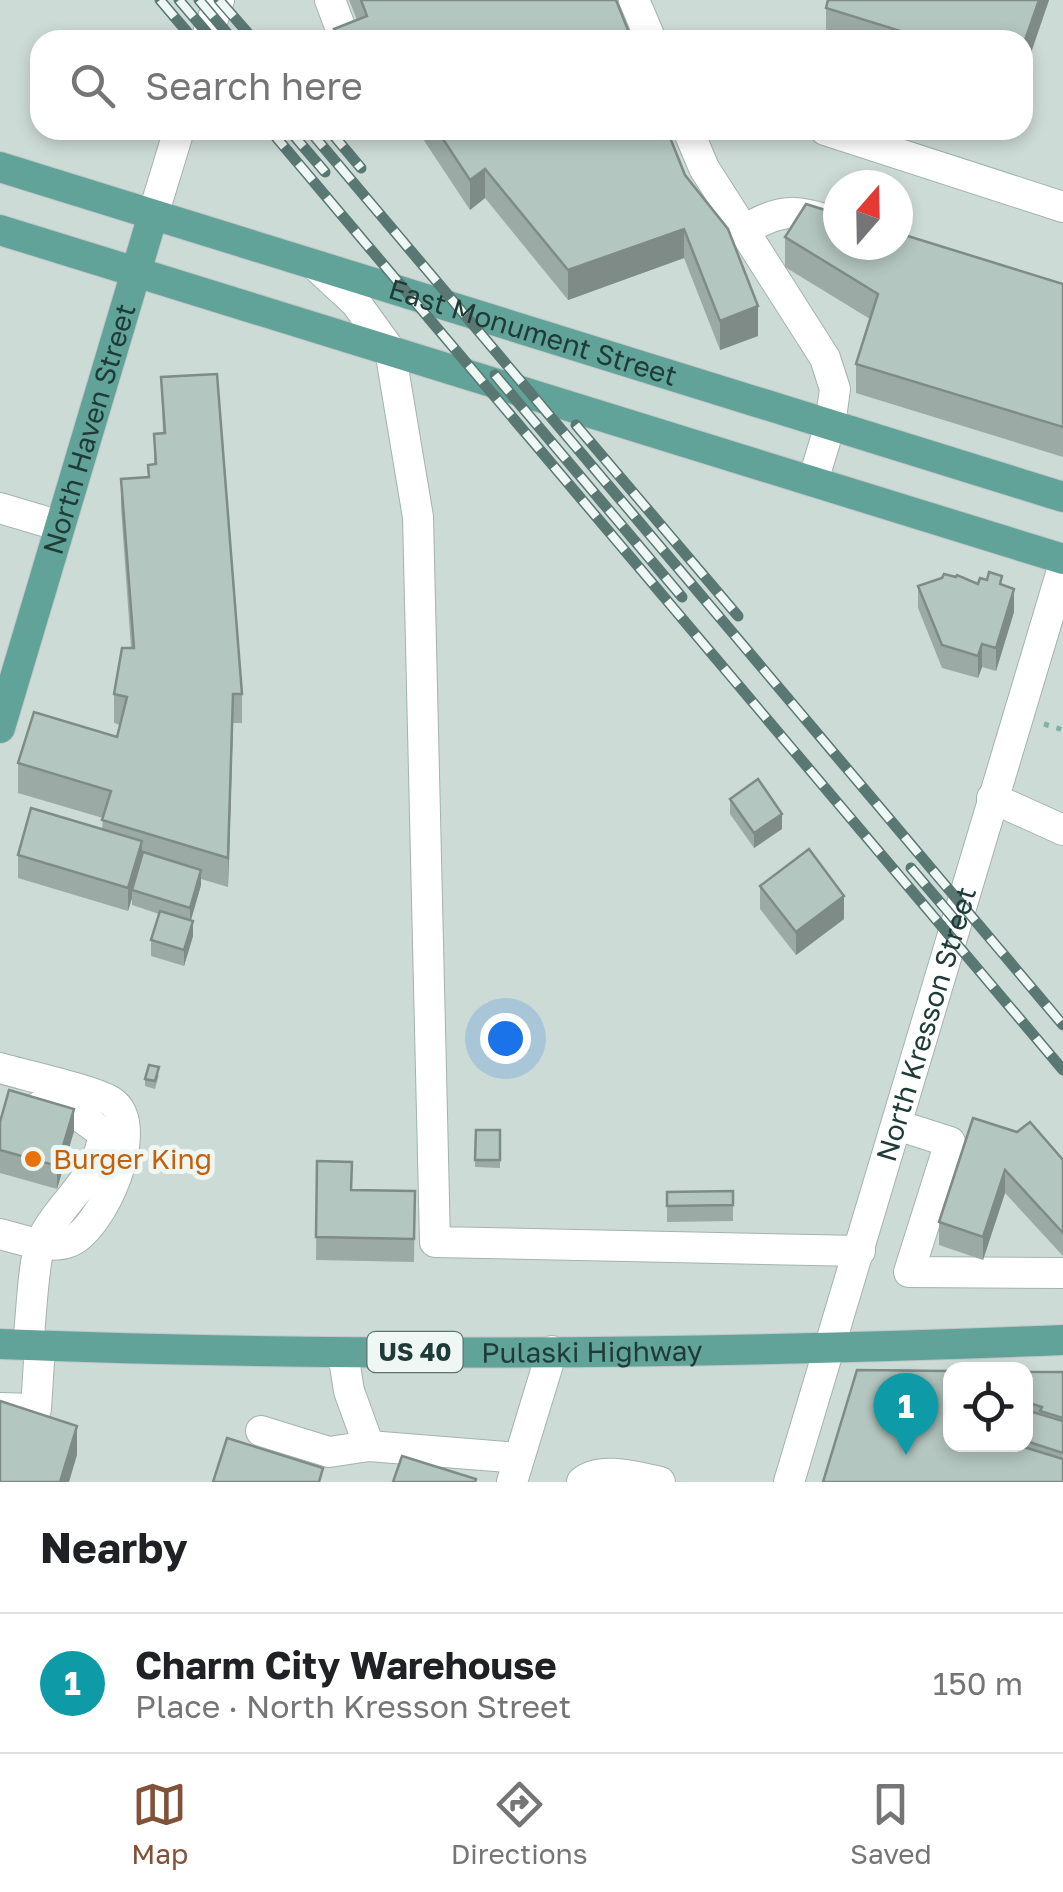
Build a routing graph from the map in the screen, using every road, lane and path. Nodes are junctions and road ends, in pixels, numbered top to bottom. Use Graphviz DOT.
graph roads {
  1 [pos="219,0"];
  2 [pos="330,0"];
  3 [pos="634,0"];
  4 [pos="209,30"];
  5 [pos="341,30"];
  6 [pos="647,30"];
  7 [pos="176,140"];
  8 [pos="692,140"];
  9 [pos="856,140"];
  10 [pos="0,167"];
  11 [pos="1063,207"];
  12 [pos="153,216"];
  13 [pos="823,219"];
  14 [pos="745,229"];
  15 [pos="0,230"];
  16 [pos="317,267"];
  17 [pos="135,272"];
  18 [pos="390,350"];
  19 [pos="830,425"];
  20 [pos="813,481"];
  21 [pos="1063,497"];
  22 [pos="0,508"];
  23 [pos="60,526"];
  24 [pos="1063,563"];
  25 [pos="0,728"];
  26 [pos="992,798"];
  27 [pos="1063,830"];
  28 [pos="0,1068"];
  29 [pos="20,1102"];
  30 [pos="897,1124"];
  31 [pos="0,1234"];
  32 [pos="40,1244"];
  33 [pos="860,1251"];
  34 [pos="1063,1274"];
  35 [pos="1063,1340"];
  36 [pos="23,1345"];
  37 [pos="830,1349"];
  38 [pos="552,1351"];
  39 [pos="343,1352"];
  40 [pos="0,1408"];
  41 [pos="261,1431"];
  42 [pos="368,1446"];
  43 [pos="515,1470"];
  44 [pos="582,1482"];
  45 [pos="660,1482"];
  46 [pos="789,1482"];
  1 -- 4 [label="street"];
  2 -- 5 [label="street"];
  3 -- 6 [label="street"];
  7 -- 12 [label="street, North Haven Street"];
  8 -- 14 [label="street"];
  9 -- 11 [label="street"];
  10 -- 12 [label="main road, East Monument Street"];
  12 -- 16 [label="main road, East Monument Street"];
  12 -- 17 [label="main road, North Haven Street"];
  13 -- 14 [label="street"];
  14 -- 19 [label="street"];
  15 -- 17 [label="main road, East Monument Street"];
  16 -- 18 [label="street"];
  16 -- 19 [label="main road, East Monument Street"];
  17 -- 18 [label="main road, East Monument Street"];
  17 -- 23 [label="main road, North Haven Street"];
  18 -- 20 [label="main road, East Monument Street"];
  18 -- 33 [label="street"];
  19 -- 20 [label="street"];
  19 -- 21 [label="main road, East Monument Street"];
  20 -- 24 [label="main road, East Monument Street"];
  22 -- 23 [label="street"];
  23 -- 25 [label="main road, North Haven Street"];
  24 -- 26 [label="street, North Kresson Street"];
  26 -- 27 [label="street"];
  26 -- 30 [label="street, North Kresson Street"];
  28 -- 32 [label="street"];
  29 -- 32 [label="street"];
  30 -- 33 [label="street, North Kresson Street"];
  30 -- 34 [label="street"];
  31 -- 32 [label="street"];
  32 -- 36 [label="street"];
  33 -- 37 [label="street, North Kresson Street"];
  35 -- 37 [label="main road, Pulaski Highway / US 40"];
  36 -- 39 [label="main road, Pulaski Highway / US 40"];
  36 -- 40 [label="street"];
  37 -- 38 [label="main road, Pulaski Highway / US 40"];
  37 -- 46 [label="street, North Kresson Street"];
  38 -- 39 [label="main road, Pulaski Highway / US 40"];
  38 -- 43 [label="street"];
  39 -- 42 [label="street"];
  41 -- 42 [label="street"];
  42 -- 43 [label="street"];
  44 -- 45 [label="street"];
}
